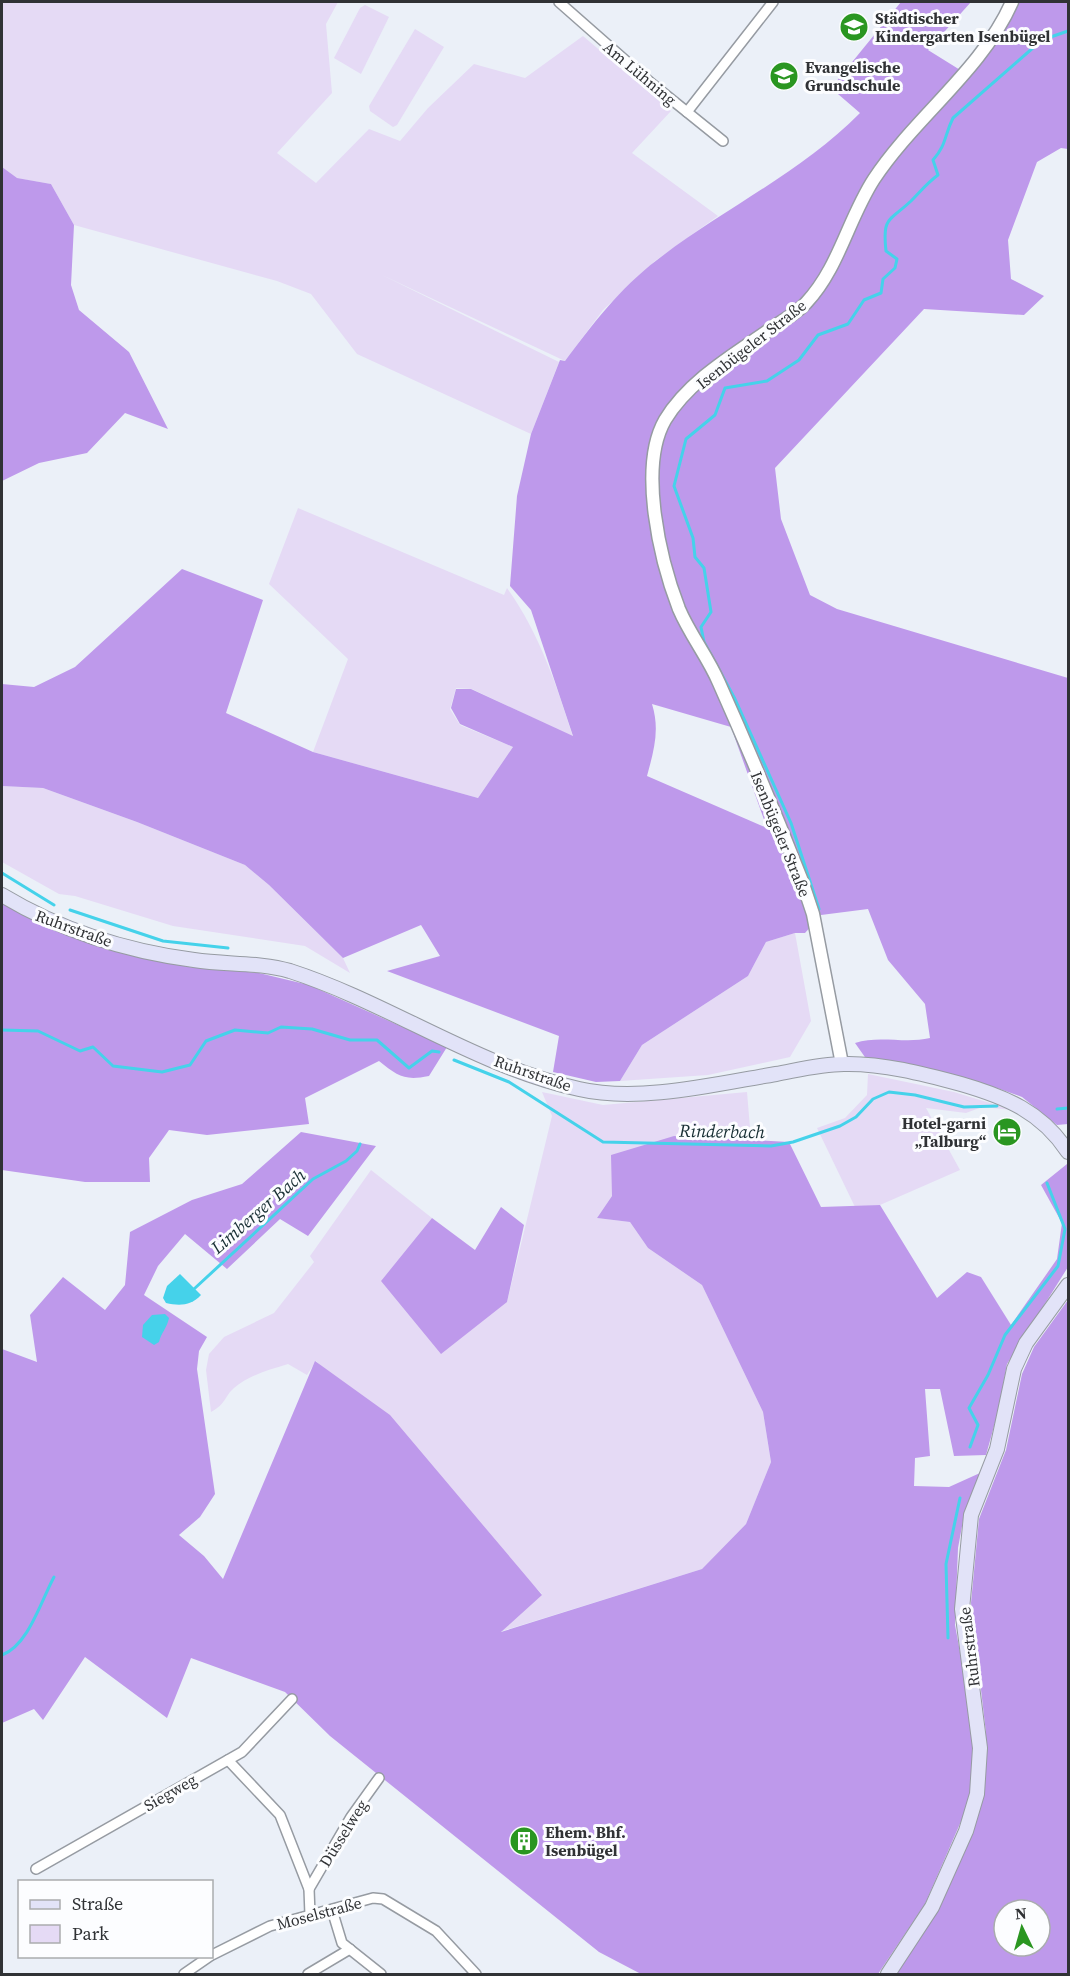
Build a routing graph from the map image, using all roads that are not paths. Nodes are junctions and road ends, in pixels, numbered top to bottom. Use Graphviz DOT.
graph roads {
  1 [pos="559,2"];
  2 [pos="773,2"];
  3 [pos="1012,2"];
  4 [pos="687,112"];
  5 [pos="723,141"];
  6 [pos="2,895"];
  7 [pos="842,1064"];
  8 [pos="1068,1152"];
  9 [pos="1068,1285"];
  10 [pos="292,1699"];
  11 [pos="228,1760"];
  12 [pos="379,1778"];
  13 [pos="36,1869"];
  14 [pos="309,1889"];
  15 [pos="332,1910"];
  16 [pos="310,1915"];
  17 [pos="350,1949"];
  18 [pos="213,1955"];
  19 [pos="208,1958"];
  20 [pos="183,1974"];
  21 [pos="308,1974"];
  22 [pos="381,1974"];
  23 [pos="476,1974"];
  24 [pos="888,1974"];
  1 -- 4 [label="street, Am Lühning"];
  2 -- 4 [label="street"];
  3 -- 7 [label="street, Isenbügeler Straße"];
  4 -- 5 [label="street, Am Lühning"];
  6 -- 7 [label="main road, Ruhrstraße"];
  7 -- 8 [label="main road, Ruhrstraße"];
  9 -- 24 [label="main road, Ruhrstraße"];
  10 -- 11 [label="street, Siegweg"];
  11 -- 13 [label="street, Siegweg"];
  11 -- 14 [label="street"];
  12 -- 14 [label="street, Düsselweg"];
  14 -- 16 [label="street"];
  15 -- 16 [label="street, Moselstraße"];
  15 -- 17 [label="street"];
  15 -- 23 [label="street, Moselstraße"];
  16 -- 18 [label="street, Moselstraße"];
  17 -- 21 [label="street"];
  17 -- 22 [label="street"];
  19 -- 20 [label="street, Moselstraße"];
}
